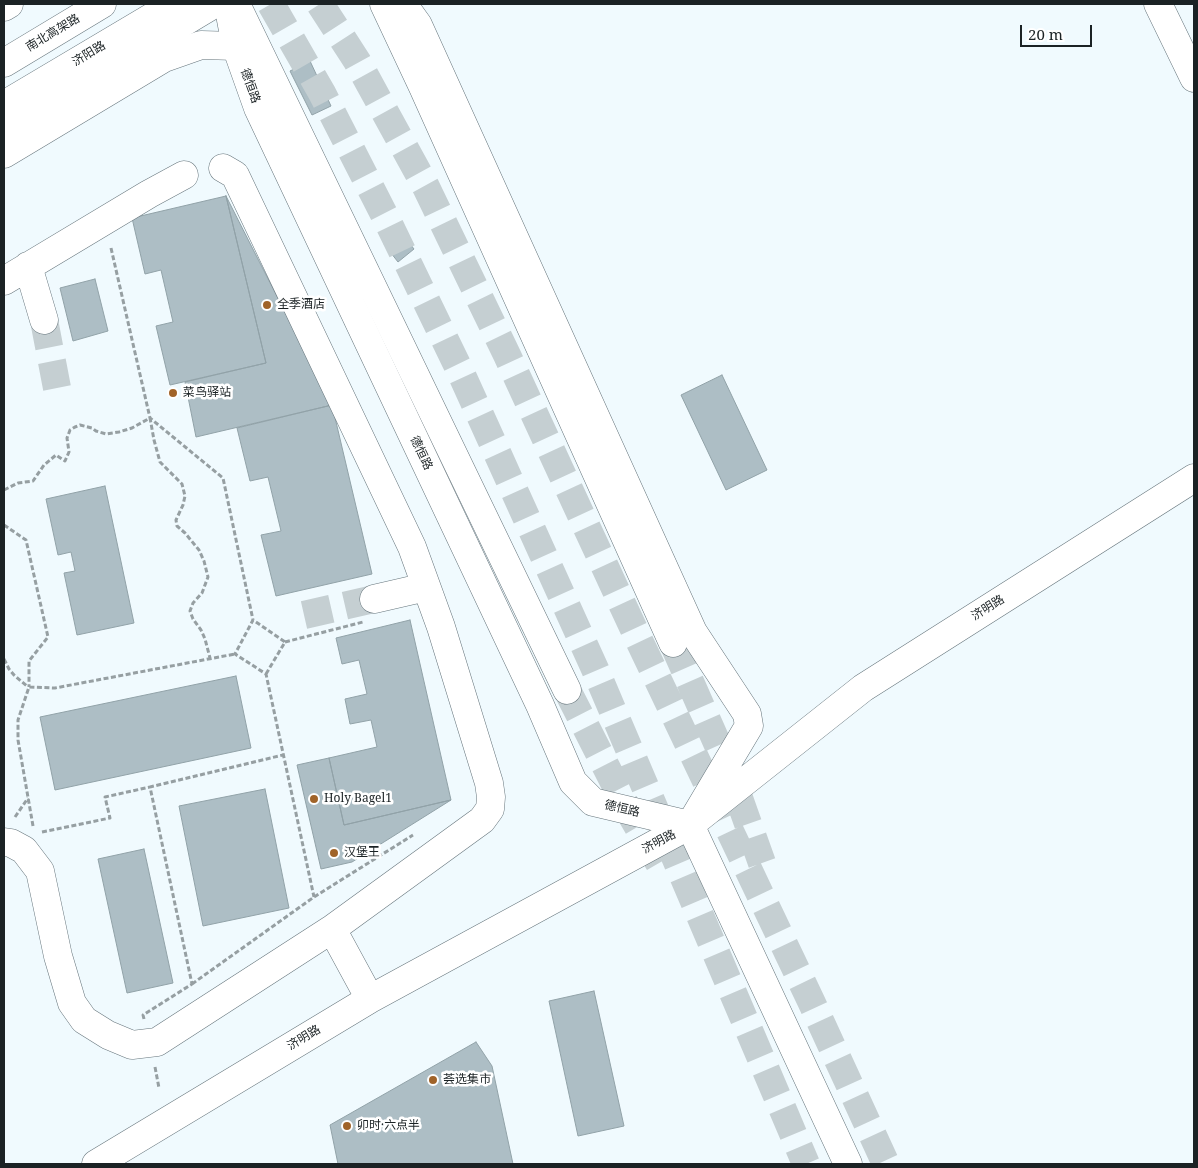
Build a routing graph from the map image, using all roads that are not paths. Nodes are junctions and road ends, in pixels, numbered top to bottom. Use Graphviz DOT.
graph roads {
  1 [pos="9,4"];
  2 [pos="102,4"];
  3 [pos="174,4"];
  4 [pos="214,4"];
  5 [pos="228,4"];
  6 [pos="236,4"];
  7 [pos="384,4"];
  8 [pos="403,4"];
  9 [pos="1158,4"];
  10 [pos="4,7"];
  11 [pos="236,46"];
  12 [pos="4,63"];
  13 [pos="270,73"];
  14 [pos="1194,78"];
  15 [pos="4,105"];
  16 [pos="4,130"];
  17 [pos="4,154"];
  18 [pos="223,168"];
  19 [pos="184,175"];
  20 [pos="28,266"];
  21 [pos="4,281"];
  22 [pos="44,320"];
  23 [pos="1194,478"];
  24 [pos="426,587"];
  25 [pos="374,599"];
  26 [pos="673,643"];
  27 [pos="567,690"];
  28 [pos="690,825"];
  29 [pos="8,832"];
  30 [pos="332,929"];
  31 [pos="370,999"];
  32 [pos="96,1164"];
  33 [pos="848,1164"];
  1 -- 10 [label="main road"];
  2 -- 12 [label="main road, 南北高架路"];
  3 -- 15 [label="main road, 济阳路"];
  4 -- 16 [label="main road"];
  5 -- 11 [label="main road, 德恒路"];
  6 -- 13 [label="main road"];
  7 -- 26 [label="main road"];
  8 -- 28 [label="main road"];
  9 -- 14 [label="main road"];
  11 -- 13 [label="main road"];
  11 -- 17 [label="main road"];
  11 -- 28 [label="main road, 德恒路"];
  13 -- 27 [label="main road"];
  18 -- 24 [label="main road"];
  19 -- 20 [label="main road"];
  20 -- 21 [label="main road"];
  20 -- 22 [label="main road"];
  23 -- 28 [label="main road, 济明路"];
  24 -- 25 [label="main road"];
  24 -- 30 [label="main road"];
  28 -- 31 [label="main road, 济明路"];
  28 -- 33 [label="main road"];
  29 -- 30 [label="main road"];
  30 -- 31 [label="main road"];
  31 -- 32 [label="main road, 济明路"];
}
